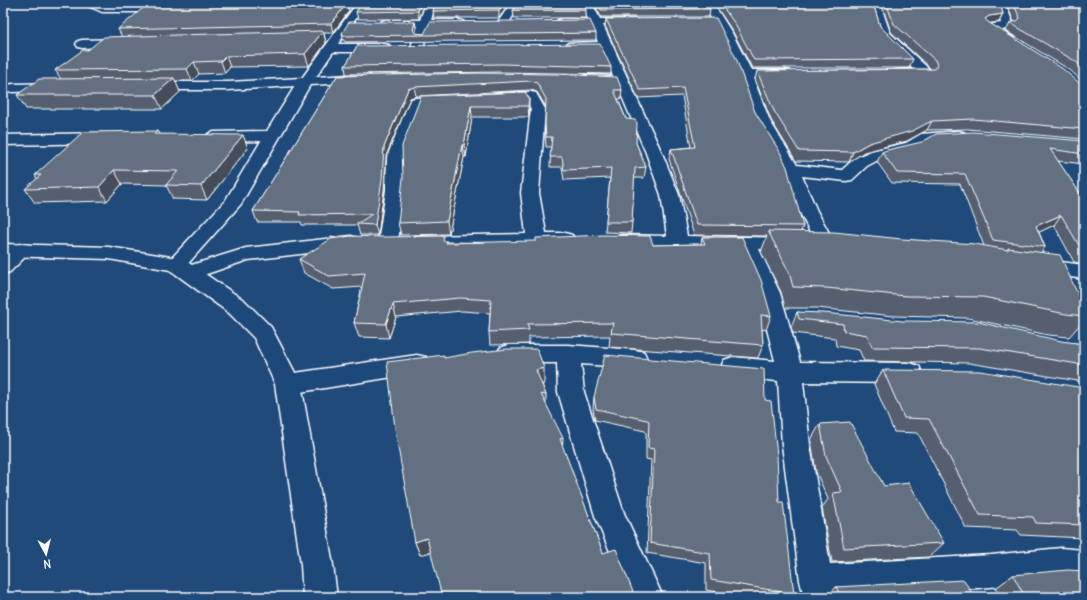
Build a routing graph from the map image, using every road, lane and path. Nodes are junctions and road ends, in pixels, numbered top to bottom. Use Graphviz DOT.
graph roads {
  1 [pos="90,3"];
  2 [pos="431,3"];
  3 [pos="516,3"];
  4 [pos="587,3"];
  5 [pos="708,3"];
  6 [pos="875,3"];
  7 [pos="1000,3"];
  8 [pos="355,5"];
  9 [pos="185,9"];
  10 [pos="703,21"];
  11 [pos="719,21"];
  12 [pos="519,22"];
  13 [pos="550,22"];
  14 [pos="596,22"];
  15 [pos="650,22"];
  16 [pos="424,23"];
  17 [pos="472,23"];
  18 [pos="378,24"];
  19 [pos="331,41"];
  20 [pos="137,43"];
  21 [pos="82,44"];
  22 [pos="604,45"];
  23 [pos="558,46"];
  24 [pos="1020,46"];
  25 [pos="417,48"];
  26 [pos="433,48"];
  27 [pos="888,73"];
  28 [pos="745,74"];
  29 [pos="802,74"];
  30 [pos="408,76"];
  31 [pos="424,76"];
  32 [pos="392,77"];
  33 [pos="377,78"];
  34 [pos="577,78"];
  35 [pos="306,80"];
  36 [pos="622,81"];
  37 [pos="138,86"];
  38 [pos="68,87"];
  39 [pos="13,88"];
  40 [pos="270,136"];
  41 [pos="976,136"];
  42 [pos="199,137"];
  43 [pos="119,138"];
  44 [pos="3,140"];
  45 [pos="791,169"];
  46 [pos="537,239"];
  47 [pos="678,241"];
  48 [pos="746,242"];
  49 [pos="388,243"];
  50 [pos="826,245"];
  51 [pos="855,248"];
  52 [pos="13,250"];
  53 [pos="1024,264"];
  54 [pos="3,267"];
  55 [pos="182,269"];
  56 [pos="1084,272"];
  57 [pos="568,354"];
  58 [pos="485,356"];
  59 [pos="438,361"];
  60 [pos="655,361"];
  61 [pos="711,366"];
  62 [pos="790,372"];
  63 [pos="932,373"];
  64 [pos="288,384"];
  65 [pos="1084,566"];
  66 [pos="819,589"];
  67 [pos="320,597"];
  68 [pos="646,597"];
  1 -- 9 [label="street"];
  2 -- 16 [label="street"];
  3 -- 12 [label="street"];
  4 -- 14 [label="street"];
  5 -- 11 [label="street"];
  6 -- 27 [label="street"];
  7 -- 24 [label="street"];
  8 -- 19 [label="street"];
  10 -- 11 [label="street"];
  11 -- 28 [label="street"];
  13 -- 14 [label="street"];
  14 -- 15 [label="street"];
  14 -- 22 [label="street"];
  16 -- 17 [label="street"];
  16 -- 18 [label="street"];
  16 -- 25 [label="street"];
  19 -- 25 [label="street"];
  19 -- 35 [label="street"];
  20 -- 21 [label="street"];
  22 -- 23 [label="street"];
  22 -- 36 [label="street"];
  25 -- 26 [label="street"];
  25 -- 30 [label="street"];
  28 -- 29 [label="street"];
  28 -- 45 [label="street"];
  30 -- 31 [label="street"];
  30 -- 32 [label="street"];
  33 -- 35 [label="street"];
  34 -- 36 [label="street"];
  35 -- 37 [label="street"];
  35 -- 40 [label="street"];
  36 -- 47 [label="street"];
  38 -- 39 [label="street"];
  40 -- 42 [label="street"];
  40 -- 55 [label="street"];
  41 -- 45 [label="street"];
  43 -- 44 [label="street"];
  45 -- 50 [label="street"];
  46 -- 47 [label="street"];
  46 -- 49 [label="street"];
  46 -- 49 [label="street"];
  47 -- 48 [label="street"];
  48 -- 50 [label="street"];
  48 -- 62 [label="street"];
  49 -- 55 [label="street"];
  50 -- 51 [label="street"];
  52 -- 54 [label="street"];
  52 -- 55 [label="street"];
  53 -- 56 [label="street"];
  55 -- 64 [label="street"];
  57 -- 58 [label="street"];
  57 -- 60 [label="street"];
  57 -- 68 [label="street"];
  59 -- 64 [label="street"];
  61 -- 62 [label="street"];
  62 -- 63 [label="street"];
  62 -- 66 [label="street"];
  64 -- 67 [label="street"];
  65 -- 66 [label="street"];
}
